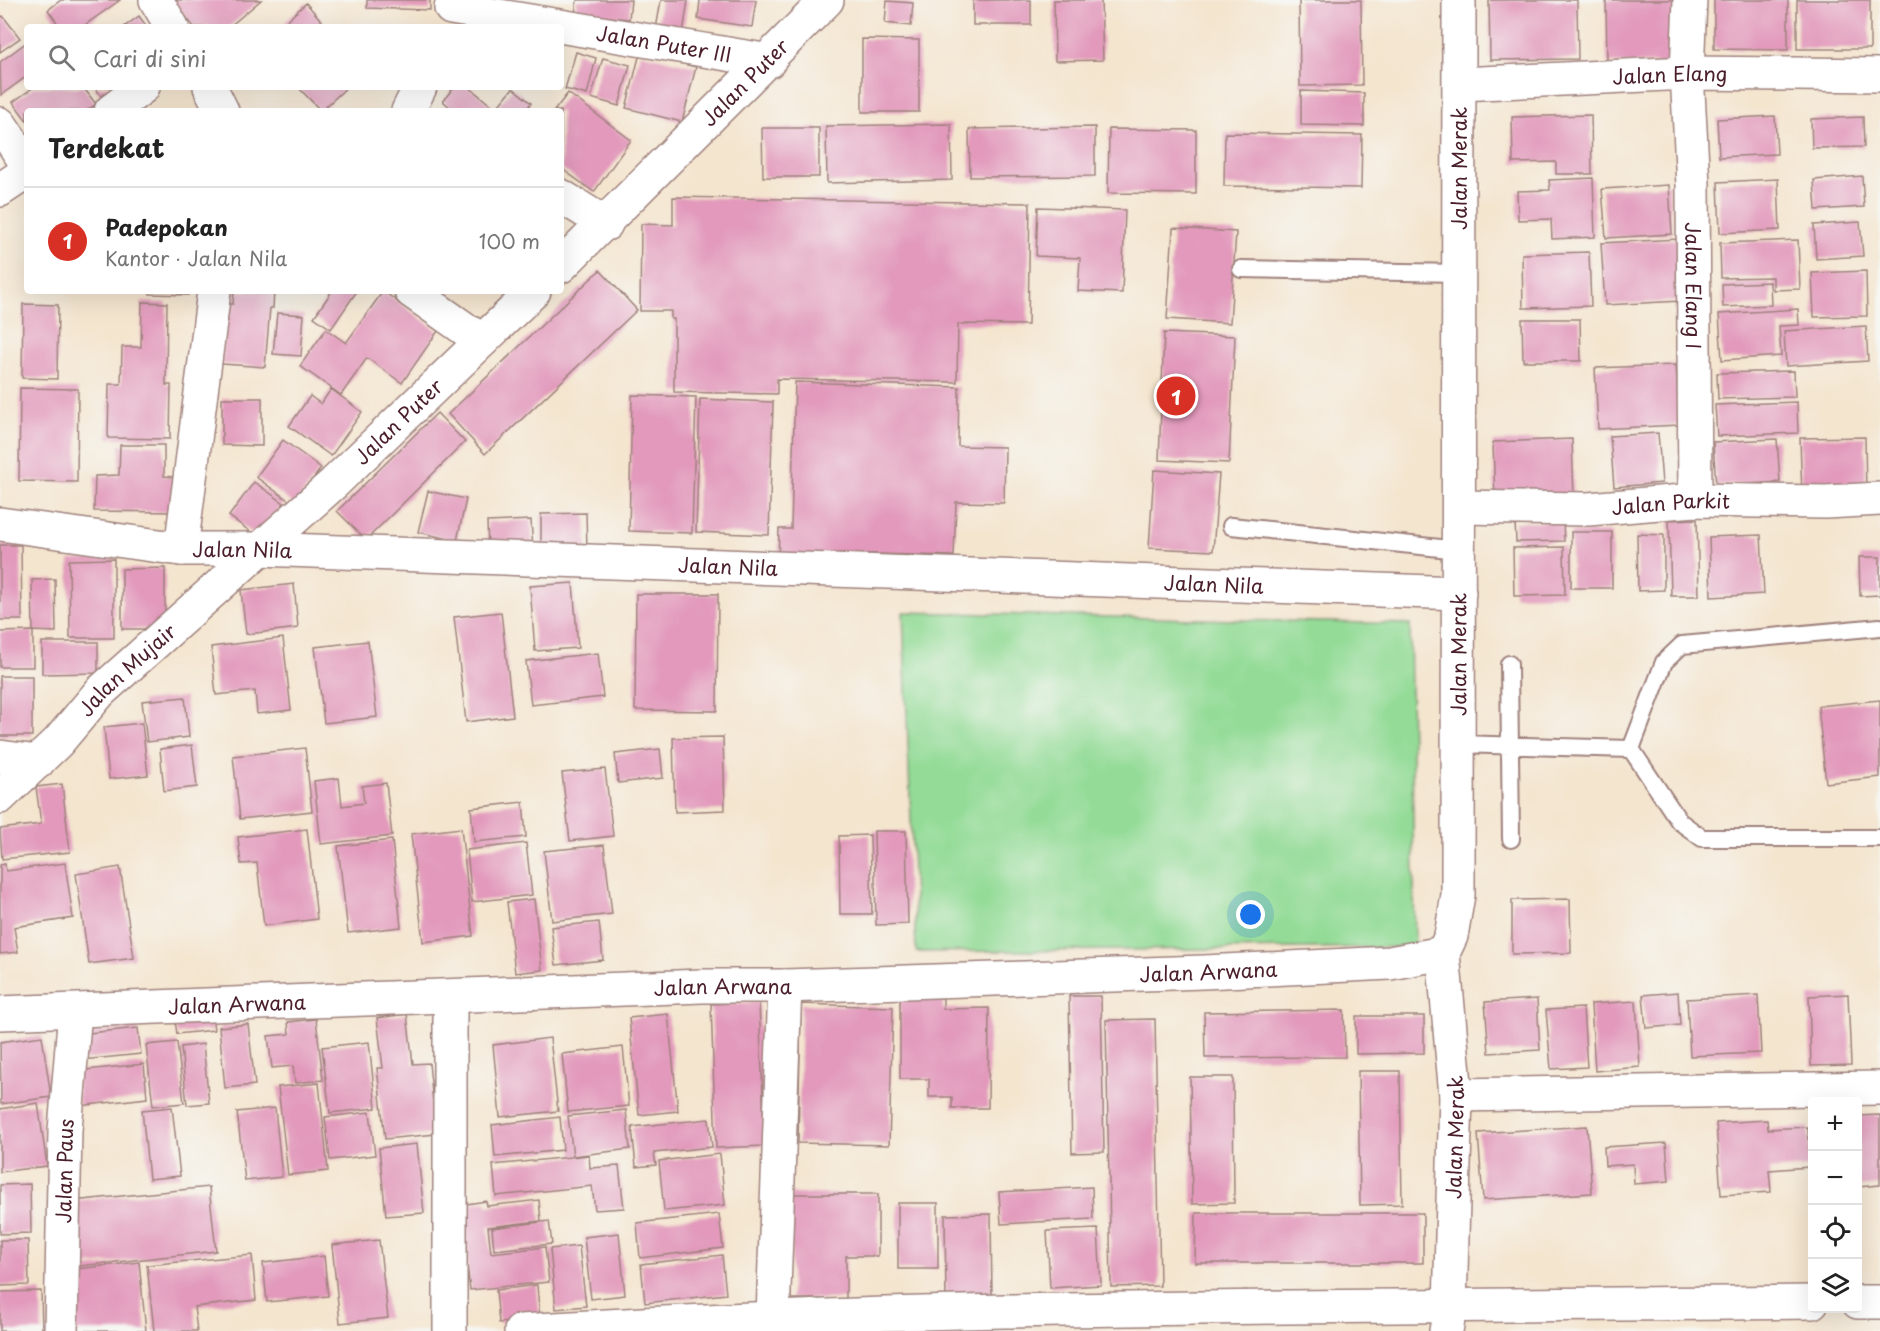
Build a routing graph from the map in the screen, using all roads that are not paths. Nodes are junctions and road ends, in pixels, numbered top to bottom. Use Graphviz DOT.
graph roads {
  1 [pos="156,0"];
  2 [pos="827,0"];
  3 [pos="1459,0"];
  4 [pos="1690,0"];
  5 [pos="450,12"];
  6 [pos="170,24"];
  7 [pos="528,24"];
  8 [pos="564,30"];
  9 [pos="769,61"];
  10 [pos="1688,73"];
  11 [pos="1880,75"];
  12 [pos="1460,84"];
  13 [pos="139,90"];
  14 [pos="212,90"];
  15 [pos="115,108"];
  16 [pos="220,108"];
  17 [pos="0,124"];
  18 [pos="24,160"];
  19 [pos="24,174"];
  20 [pos="0,190"];
  21 [pos="564,198"];
  22 [pos="606,224"];
  23 [pos="564,263"];
  24 [pos="1241,269"];
  25 [pos="1460,273"];
  26 [pos="214,294"];
  27 [pos="415,294"];
  28 [pos="531,294"];
  29 [pos="482,340"];
  30 [pos="1880,499"];
  31 [pos="1695,500"];
  32 [pos="1460,507"];
  33 [pos="0,524"];
  34 [pos="1231,526"];
  35 [pos="181,549"];
  36 [pos="259,549"];
  37 [pos="1459,550"];
  38 [pos="1459,593"];
  39 [pos="1880,627"];
  40 [pos="1509,664"];
  41 [pos="1458,744"];
  42 [pos="1510,746"];
  43 [pos="1630,748"];
  44 [pos="0,757"];
  45 [pos="38,762"];
  46 [pos="0,797"];
  47 [pos="1880,838"];
  48 [pos="1511,839"];
  49 [pos="1443,953"];
  50 [pos="785,986"];
  51 [pos="450,997"];
  52 [pos="75,1011"];
  53 [pos="0,1013"];
  54 [pos="1880,1088"];
  55 [pos="1456,1095"];
  56 [pos="1808,1302"];
  57 [pos="1862,1302"];
  58 [pos="1880,1302"];
  59 [pos="773,1317"];
  60 [pos="1448,1319"];
  61 [pos="705,1325"];
  62 [pos="61,1331"];
  63 [pos="450,1331"];
  64 [pos="521,1331"];
  1 -- 6 [label="street"];
  2 -- 9 [label="street, Jalan Puter"];
  3 -- 12 [label="street, Jalan Merak"];
  4 -- 10 [label="street, Jalan Elang I"];
  5 -- 7 [label="street, Jalan Puter III"];
  8 -- 9 [label="street, Jalan Puter III"];
  9 -- 22 [label="street, Jalan Puter"];
  10 -- 11 [label="street, Jalan Elang"];
  10 -- 12 [label="street, Jalan Elang"];
  10 -- 31 [label="street, Jalan Elang I"];
  12 -- 25 [label="street, Jalan Merak"];
  13 -- 15 [label="street"];
  14 -- 16 [label="street"];
  17 -- 18 [label="street"];
  19 -- 20 [label="street"];
  21 -- 22 [label="street"];
  22 -- 23 [label="street, Jalan Puter"];
  24 -- 25 [label="lane"];
  25 -- 32 [label="street, Jalan Merak"];
  26 -- 35 [label="street"];
  27 -- 29 [label="street"];
  28 -- 29 [label="street, Jalan Puter"];
  29 -- 36 [label="street, Jalan Puter"];
  30 -- 31 [label="street, Jalan Parkit"];
  31 -- 32 [label="street, Jalan Parkit"];
  32 -- 37 [label="street, Jalan Merak"];
  33 -- 35 [label="street, Jalan Nila"];
  34 -- 37 [label="lane"];
  35 -- 36 [label="street, Jalan Nila"];
  36 -- 38 [label="street, Jalan Nila"];
  36 -- 45 [label="street, Jalan Mujair"];
  37 -- 38 [label="street, Jalan Merak"];
  38 -- 41 [label="street, Jalan Merak"];
  39 -- 43 [label="lane"];
  40 -- 42 [label="lane"];
  41 -- 42 [label="lane"];
  41 -- 49 [label="street, Jalan Merak"];
  42 -- 43 [label="lane"];
  42 -- 48 [label="lane"];
  43 -- 47 [label="lane"];
  44 -- 45 [label="street"];
  45 -- 46 [label="street, Jalan Mujair"];
  49 -- 50 [label="street, Jalan Arwana"];
  49 -- 55 [label="street, Jalan Merak"];
  50 -- 51 [label="street, Jalan Arwana"];
  50 -- 59 [label="street"];
  51 -- 52 [label="street, Jalan Arwana"];
  51 -- 63 [label="street"];
  52 -- 53 [label="street, Jalan Arwana"];
  52 -- 62 [label="street, Jalan Paus"];
  54 -- 55 [label="street"];
  55 -- 60 [label="street, Jalan Merak"];
  56 -- 60 [label="street"];
  57 -- 58 [label="street"];
  59 -- 60 [label="street"];
  59 -- 61 [label="street"];
  61 -- 64 [label="street"];
}
